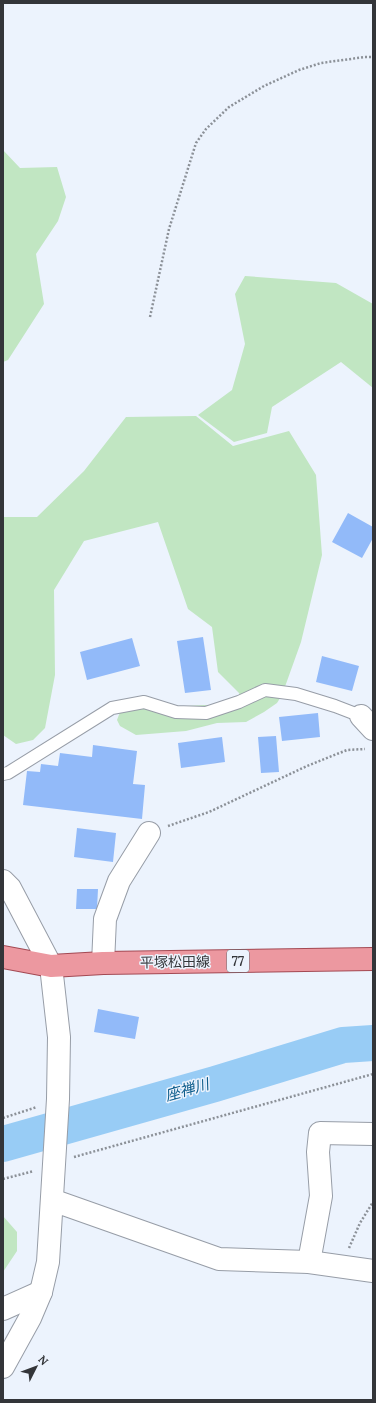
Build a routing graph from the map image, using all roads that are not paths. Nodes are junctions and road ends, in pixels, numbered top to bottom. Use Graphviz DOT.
graph roads {
  1 [pos="367,731"];
  2 [pos="3,774"];
  3 [pos="149,833"];
  4 [pos="3,880"];
  5 [pos="3,957"];
  6 [pos="373,959"];
  7 [pos="103,963"];
  8 [pos="51,966"];
  9 [pos="373,1134"];
  10 [pos="52,1200"];
  11 [pos="309,1262"];
  12 [pos="373,1271"];
  13 [pos="41,1292"];
  14 [pos="3,1309"];
  15 [pos="3,1367"];
  1 -- 2 [label="lane"];
  3 -- 7 [label="street"];
  4 -- 8 [label="street"];
  5 -- 8 [label="main road, 平塚松田線 / 77"];
  6 -- 7 [label="main road, 平塚松田線 / 77"];
  7 -- 8 [label="main road, 平塚松田線 / 77"];
  8 -- 10 [label="street"];
  9 -- 11 [label="street"];
  10 -- 11 [label="street"];
  10 -- 13 [label="street"];
  11 -- 12 [label="street"];
  13 -- 14 [label="street"];
  13 -- 15 [label="street"];
}
